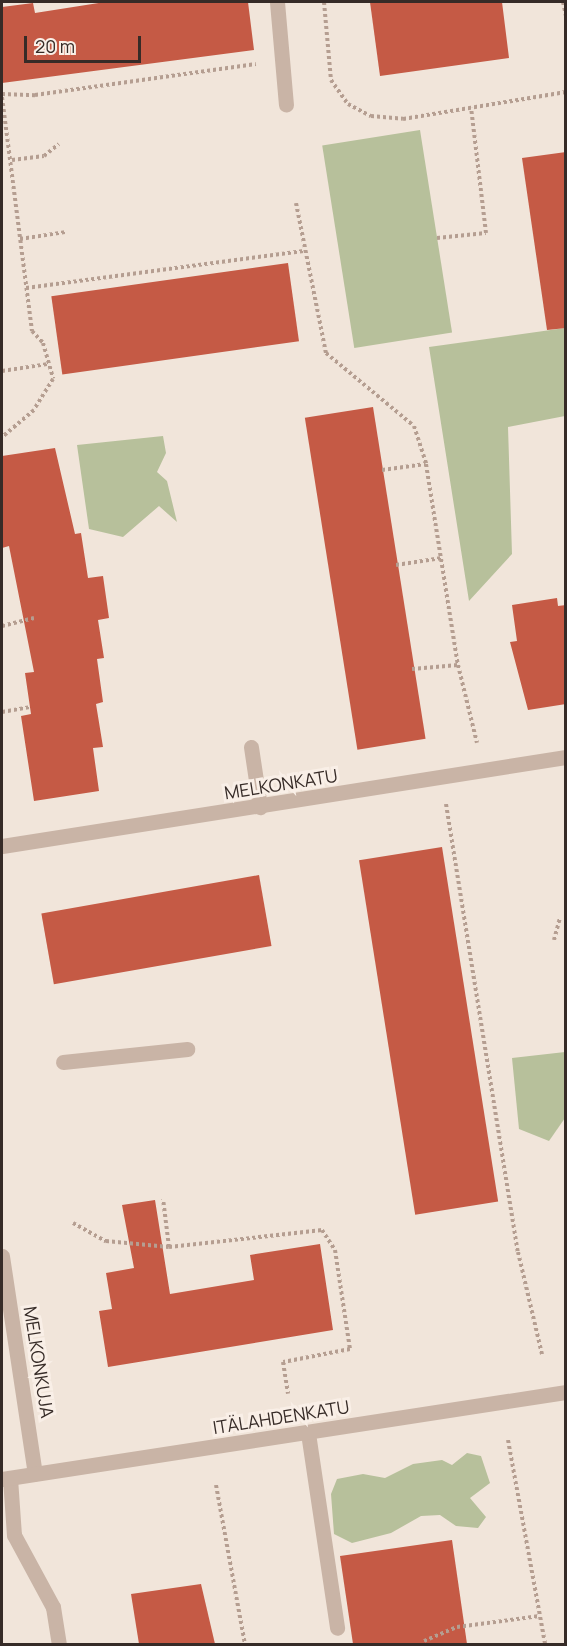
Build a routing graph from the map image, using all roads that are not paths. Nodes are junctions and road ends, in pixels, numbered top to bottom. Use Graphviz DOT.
graph roads {
  1 [pos="277,2"];
  2 [pos="286,105"];
  3 [pos="251,747"];
  4 [pos="566,757"];
  5 [pos="260,807"];
  6 [pos="2,846"];
  7 [pos="187,1049"];
  8 [pos="63,1062"];
  9 [pos="2,1256"];
  10 [pos="566,1392"];
  11 [pos="308,1433"];
  12 [pos="35,1474"];
  13 [pos="6,1479"];
  14 [pos="337,1628"];
  15 [pos="59,1644"];
  1 -- 2 [label="street"];
  3 -- 5 [label="street"];
  4 -- 5 [label="street, MELKONKATU"];
  5 -- 6 [label="street, MELKONKATU"];
  7 -- 8 [label="street"];
  9 -- 12 [label="street, MELKONKUJA"];
  10 -- 11 [label="street, ITÄLAHDENKATU"];
  11 -- 12 [label="street, ITÄLAHDENKATU"];
  11 -- 14 [label="street"];
  12 -- 13 [label="street, ITÄLAHDENKATU"];
  13 -- 15 [label="street"];
}
